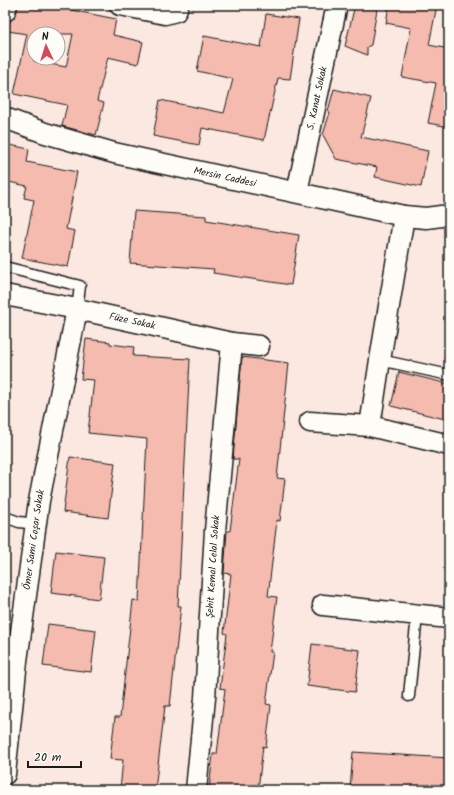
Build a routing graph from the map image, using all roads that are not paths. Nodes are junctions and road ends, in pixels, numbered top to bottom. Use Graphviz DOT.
graph roads {
  1 [pos="7,5"];
  2 [pos="120,5"];
  3 [pos="178,5"];
  4 [pos="337,5"];
  5 [pos="5,11"];
  6 [pos="5,118"];
  7 [pos="297,192"];
  8 [pos="449,215"];
  9 [pos="404,216"];
  10 [pos="5,267"];
  11 [pos="5,295"];
  12 [pos="76,309"];
  13 [pos="232,343"];
  14 [pos="259,346"];
  15 [pos="380,360"];
  16 [pos="449,375"];
  17 [pos="310,422"];
  18 [pos="370,426"];
  19 [pos="449,445"];
  20 [pos="5,517"];
  21 [pos="36,524"];
  22 [pos="323,605"];
  23 [pos="417,615"];
  24 [pos="449,618"];
  25 [pos="409,696"];
  26 [pos="5,774"];
  27 [pos="196,790"];
  1 -- 5 [label="street"];
  2 -- 3 [label="street"];
  4 -- 7 [label="street, S. Kanat Sokak"];
  6 -- 7 [label="street, Mersin Caddesi"];
  7 -- 9 [label="street, Mersin Caddesi"];
  8 -- 9 [label="street, Mersin Caddesi"];
  9 -- 15 [label="street"];
  10 -- 12 [label="lane"];
  11 -- 12 [label="street, Füze Sokak"];
  12 -- 13 [label="street, Füze Sokak"];
  12 -- 21 [label="street, Ömer Sami Coşar Sokak"];
  13 -- 14 [label="street, Füze Sokak"];
  13 -- 27 [label="street, Şehit Kemal Celal Sokak"];
  15 -- 16 [label="lane"];
  15 -- 18 [label="street"];
  17 -- 18 [label="street"];
  18 -- 19 [label="street"];
  20 -- 21 [label="lane"];
  21 -- 26 [label="street, Ömer Sami Coşar Sokak"];
  22 -- 23 [label="street"];
  23 -- 24 [label="street"];
  23 -- 25 [label="lane"];
}
